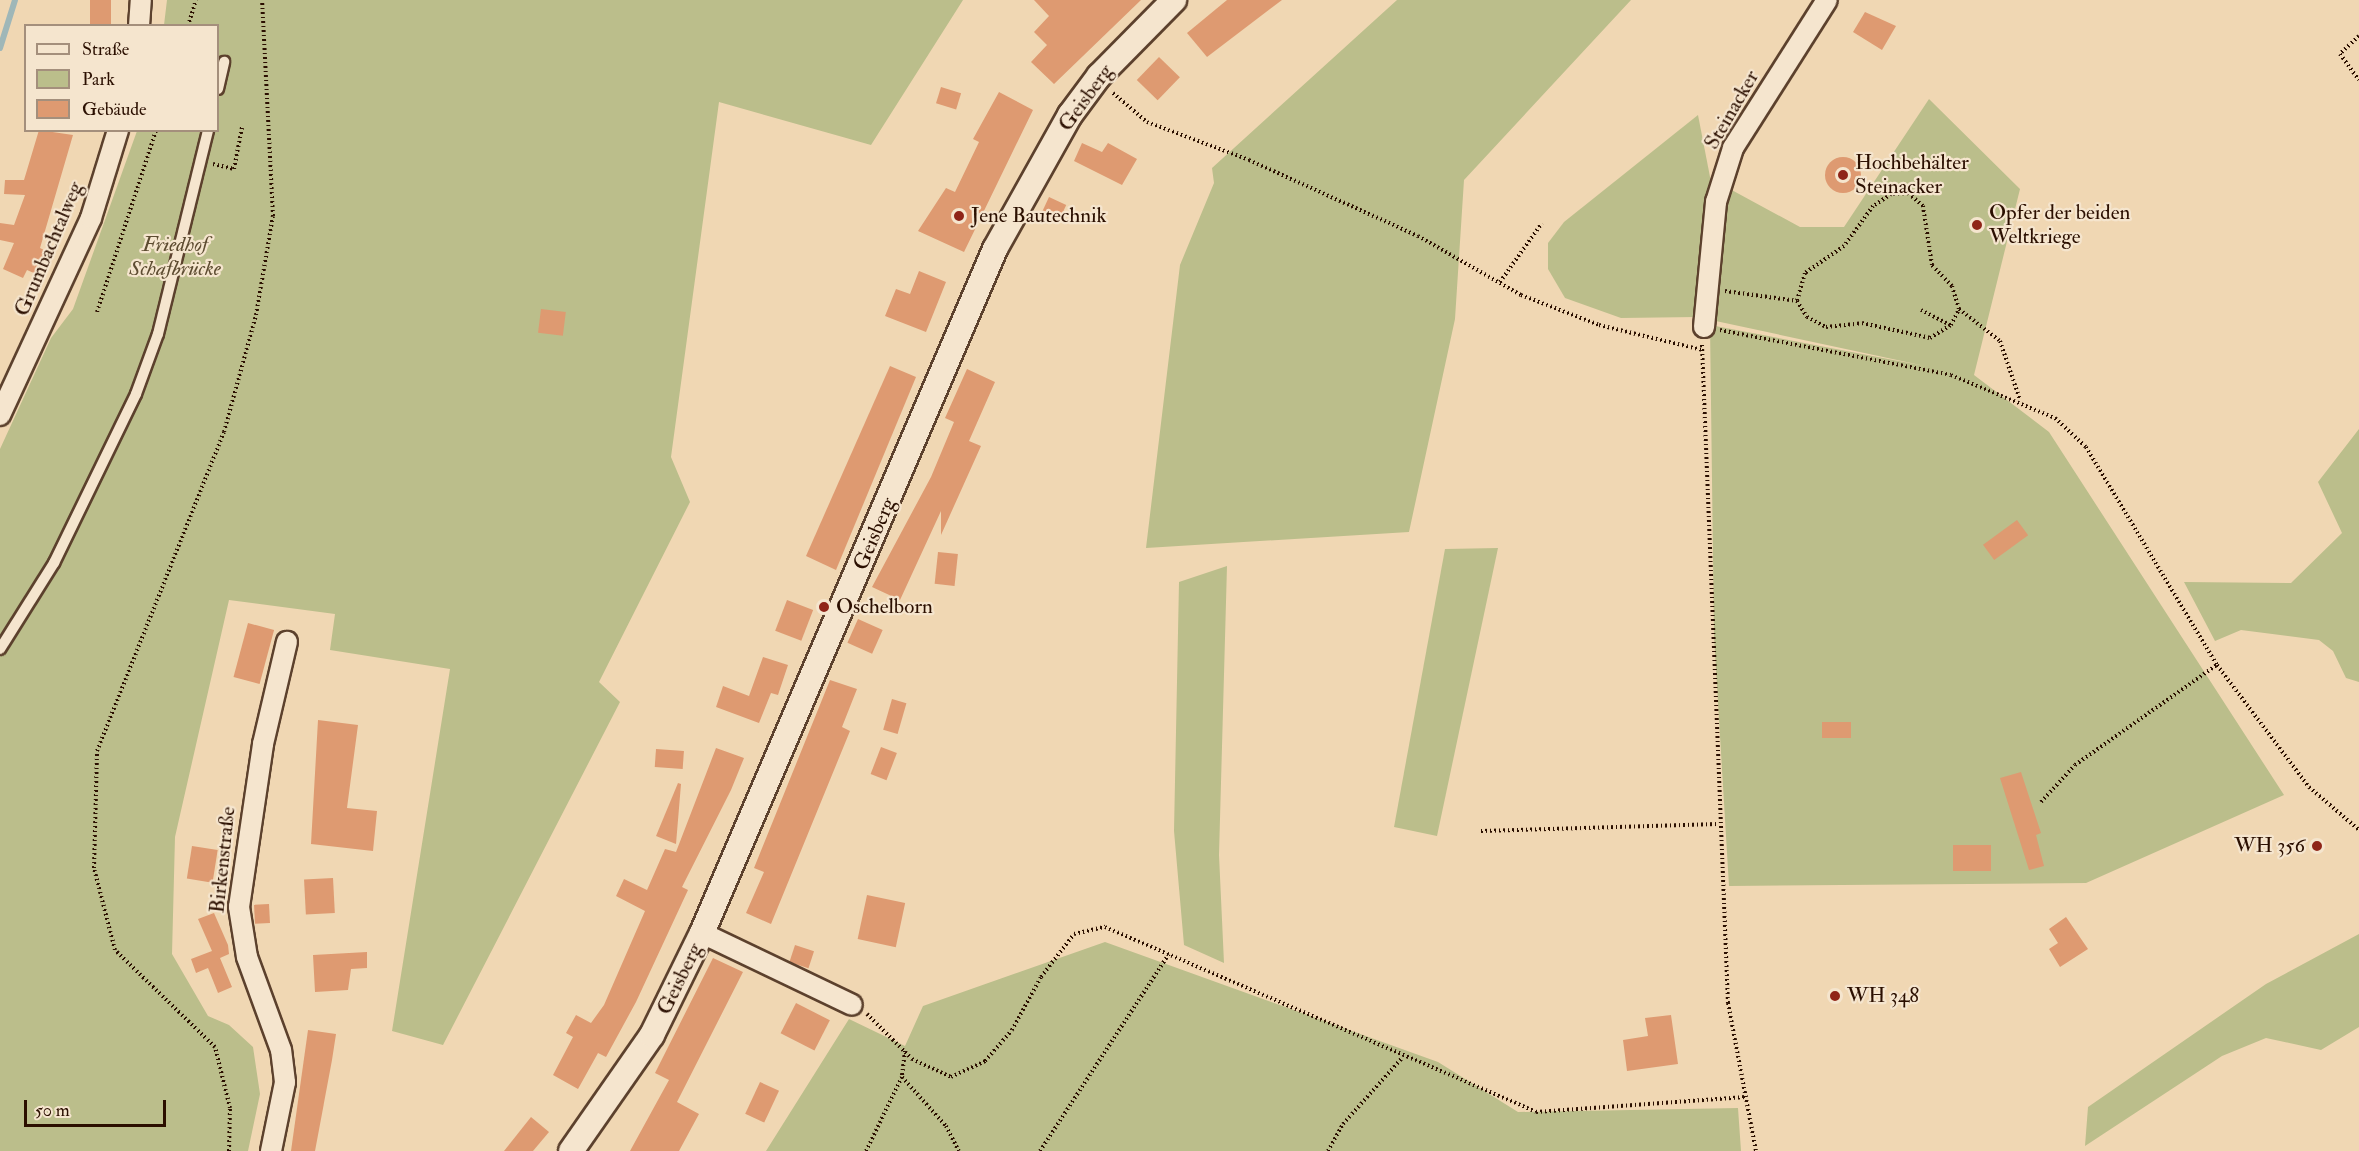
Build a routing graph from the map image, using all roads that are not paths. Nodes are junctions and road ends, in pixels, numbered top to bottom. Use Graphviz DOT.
graph roads {
  1 [pos="141,0"];
  2 [pos="1174,0"];
  3 [pos="1827,0"];
  4 [pos="139,24"];
  5 [pos="224,62"];
  6 [pos="219,84"];
  7 [pos="117,132"];
  8 [pos="208,132"];
  9 [pos="1704,327"];
  10 [pos="0,415"];
  11 [pos="287,642"];
  12 [pos="0,648"];
  13 [pos="702,933"];
  14 [pos="852,1005"];
  15 [pos="271,1151"];
  16 [pos="571,1151"];
  1 -- 4 [label="street"];
  2 -- 13 [label="street, Geisberg"];
  3 -- 9 [label="street, Steinacker"];
  5 -- 6 [label="lane"];
  7 -- 10 [label="street, Grumbachtalweg"];
  8 -- 12 [label="lane"];
  11 -- 15 [label="street, Birkenstraße"];
  13 -- 14 [label="street"];
  13 -- 16 [label="street, Geisberg"];
}
